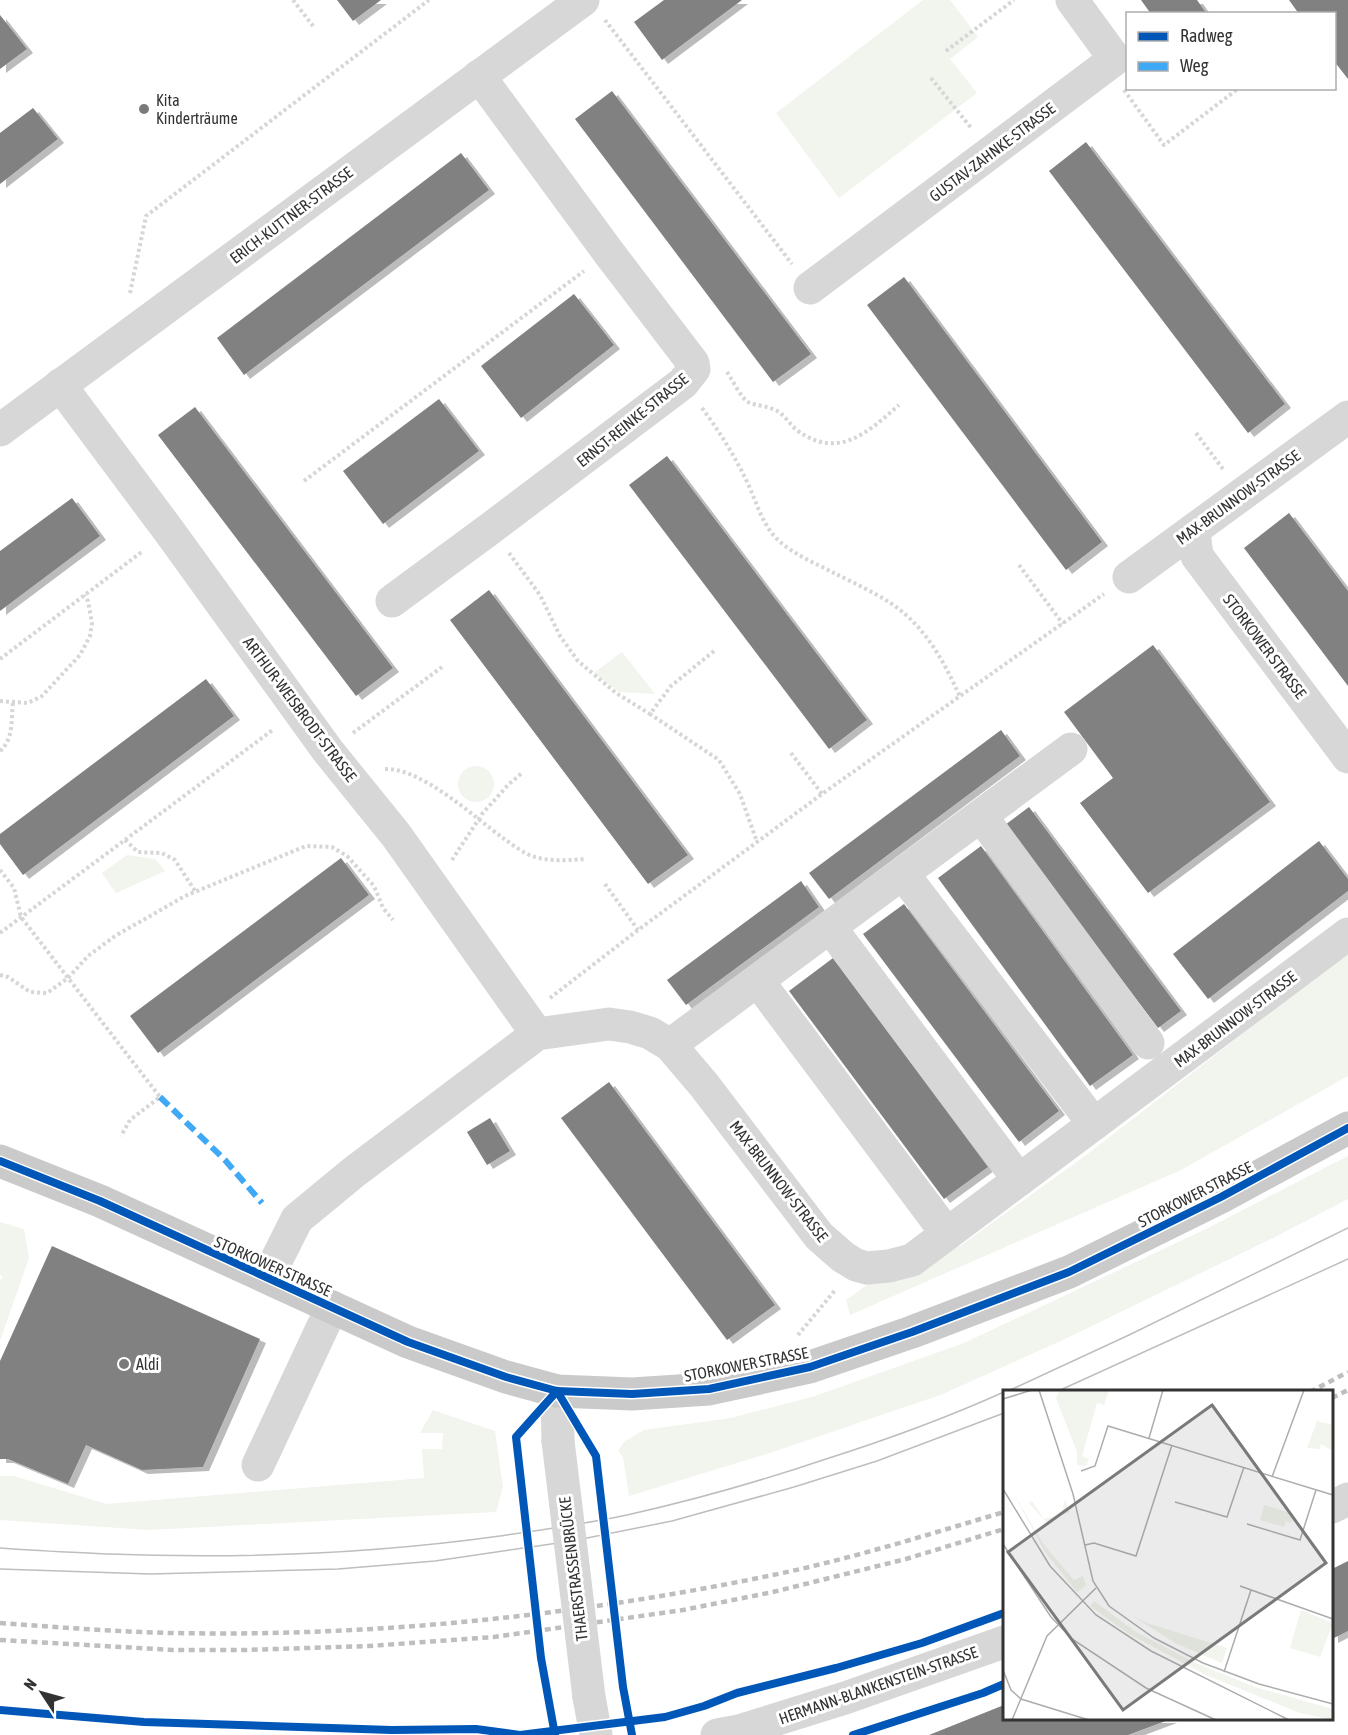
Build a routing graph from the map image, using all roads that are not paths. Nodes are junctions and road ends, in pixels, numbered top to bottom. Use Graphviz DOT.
graph roads {
  1 [pos="1072,0"];
  2 [pos="594,9"];
  3 [pos="479,76"];
  4 [pos="810,288"];
  5 [pos="60,385"];
  6 [pos="1348,417"];
  7 [pos="0,430"];
  8 [pos="1194,531"];
  9 [pos="1129,578"];
  10 [pos="392,601"];
  11 [pos="1071,749"];
  12 [pos="1348,757"];
  13 [pos="981,816"];
  14 [pos="903,874"];
  15 [pos="830,927"];
  16 [pos="1348,934"];
  17 [pos="758,981"];
  18 [pos="537,1034"];
  19 [pos="1148,1043"];
  20 [pos="670,1045"];
  21 [pos="1094,1124"];
  22 [pos="1348,1128"];
  23 [pos="0,1161"];
  24 [pos="1019,1180"];
  25 [pos="947,1234"];
  26 [pos="268,1277"];
  27 [pos="332,1307"];
  28 [pos="557,1391"];
  29 [pos="258,1465"];
  30 [pos="1348,1499"];
  31 [pos="1333,1506"];
  32 [pos="1003,1643"];
  33 [pos="596,1735"];
  34 [pos="717,1735"];
  1 -- 4 [label="street, GUSTAV-ZAHNKE-STRASSE"];
  2 -- 3 [label="street, ERICH-KUTTNER-STRASSE"];
  3 -- 5 [label="street, ERICH-KUTTNER-STRASSE"];
  3 -- 10 [label="street, ERNST-REINKE-STRASSE"];
  5 -- 7 [label="street, ERICH-KUTTNER-STRASSE"];
  5 -- 18 [label="street, ARTHUR-WEISBRODT-STRASSE"];
  6 -- 8 [label="street, MAX-BRUNNOW-STRASSE"];
  8 -- 9 [label="street, MAX-BRUNNOW-STRASSE"];
  8 -- 12 [label="street, STORKOWER STRASSE"];
  11 -- 13 [label="street"];
  13 -- 14 [label="street"];
  13 -- 19 [label="street"];
  14 -- 15 [label="street"];
  14 -- 21 [label="street"];
  15 -- 17 [label="street"];
  15 -- 24 [label="street"];
  16 -- 21 [label="street, MAX-BRUNNOW-STRASSE"];
  17 -- 20 [label="street"];
  17 -- 25 [label="street"];
  18 -- 20 [label="street, MAX-BRUNNOW-STRASSE"];
  18 -- 26 [label="street, MAX-BRUNNOW-STRASSE"];
  20 -- 25 [label="street, MAX-BRUNNOW-STRASSE"];
  21 -- 24 [label="street, MAX-BRUNNOW-STRASSE"];
  22 -- 28 [label="main road, STORKOWER STRASSE"];
  23 -- 26 [label="main road, STORKOWER STRASSE"];
  24 -- 25 [label="street, MAX-BRUNNOW-STRASSE"];
  26 -- 27 [label="main road, STORKOWER STRASSE"];
  27 -- 28 [label="main road, STORKOWER STRASSE"];
  27 -- 29 [label="street"];
  28 -- 33 [label="street, THAERSTRASSENBRÜCKE, bridge"];
  30 -- 31 [label="street"];
  32 -- 34 [label="street, HERMANN-BLANKENSTEIN-STRASSE"];
}
